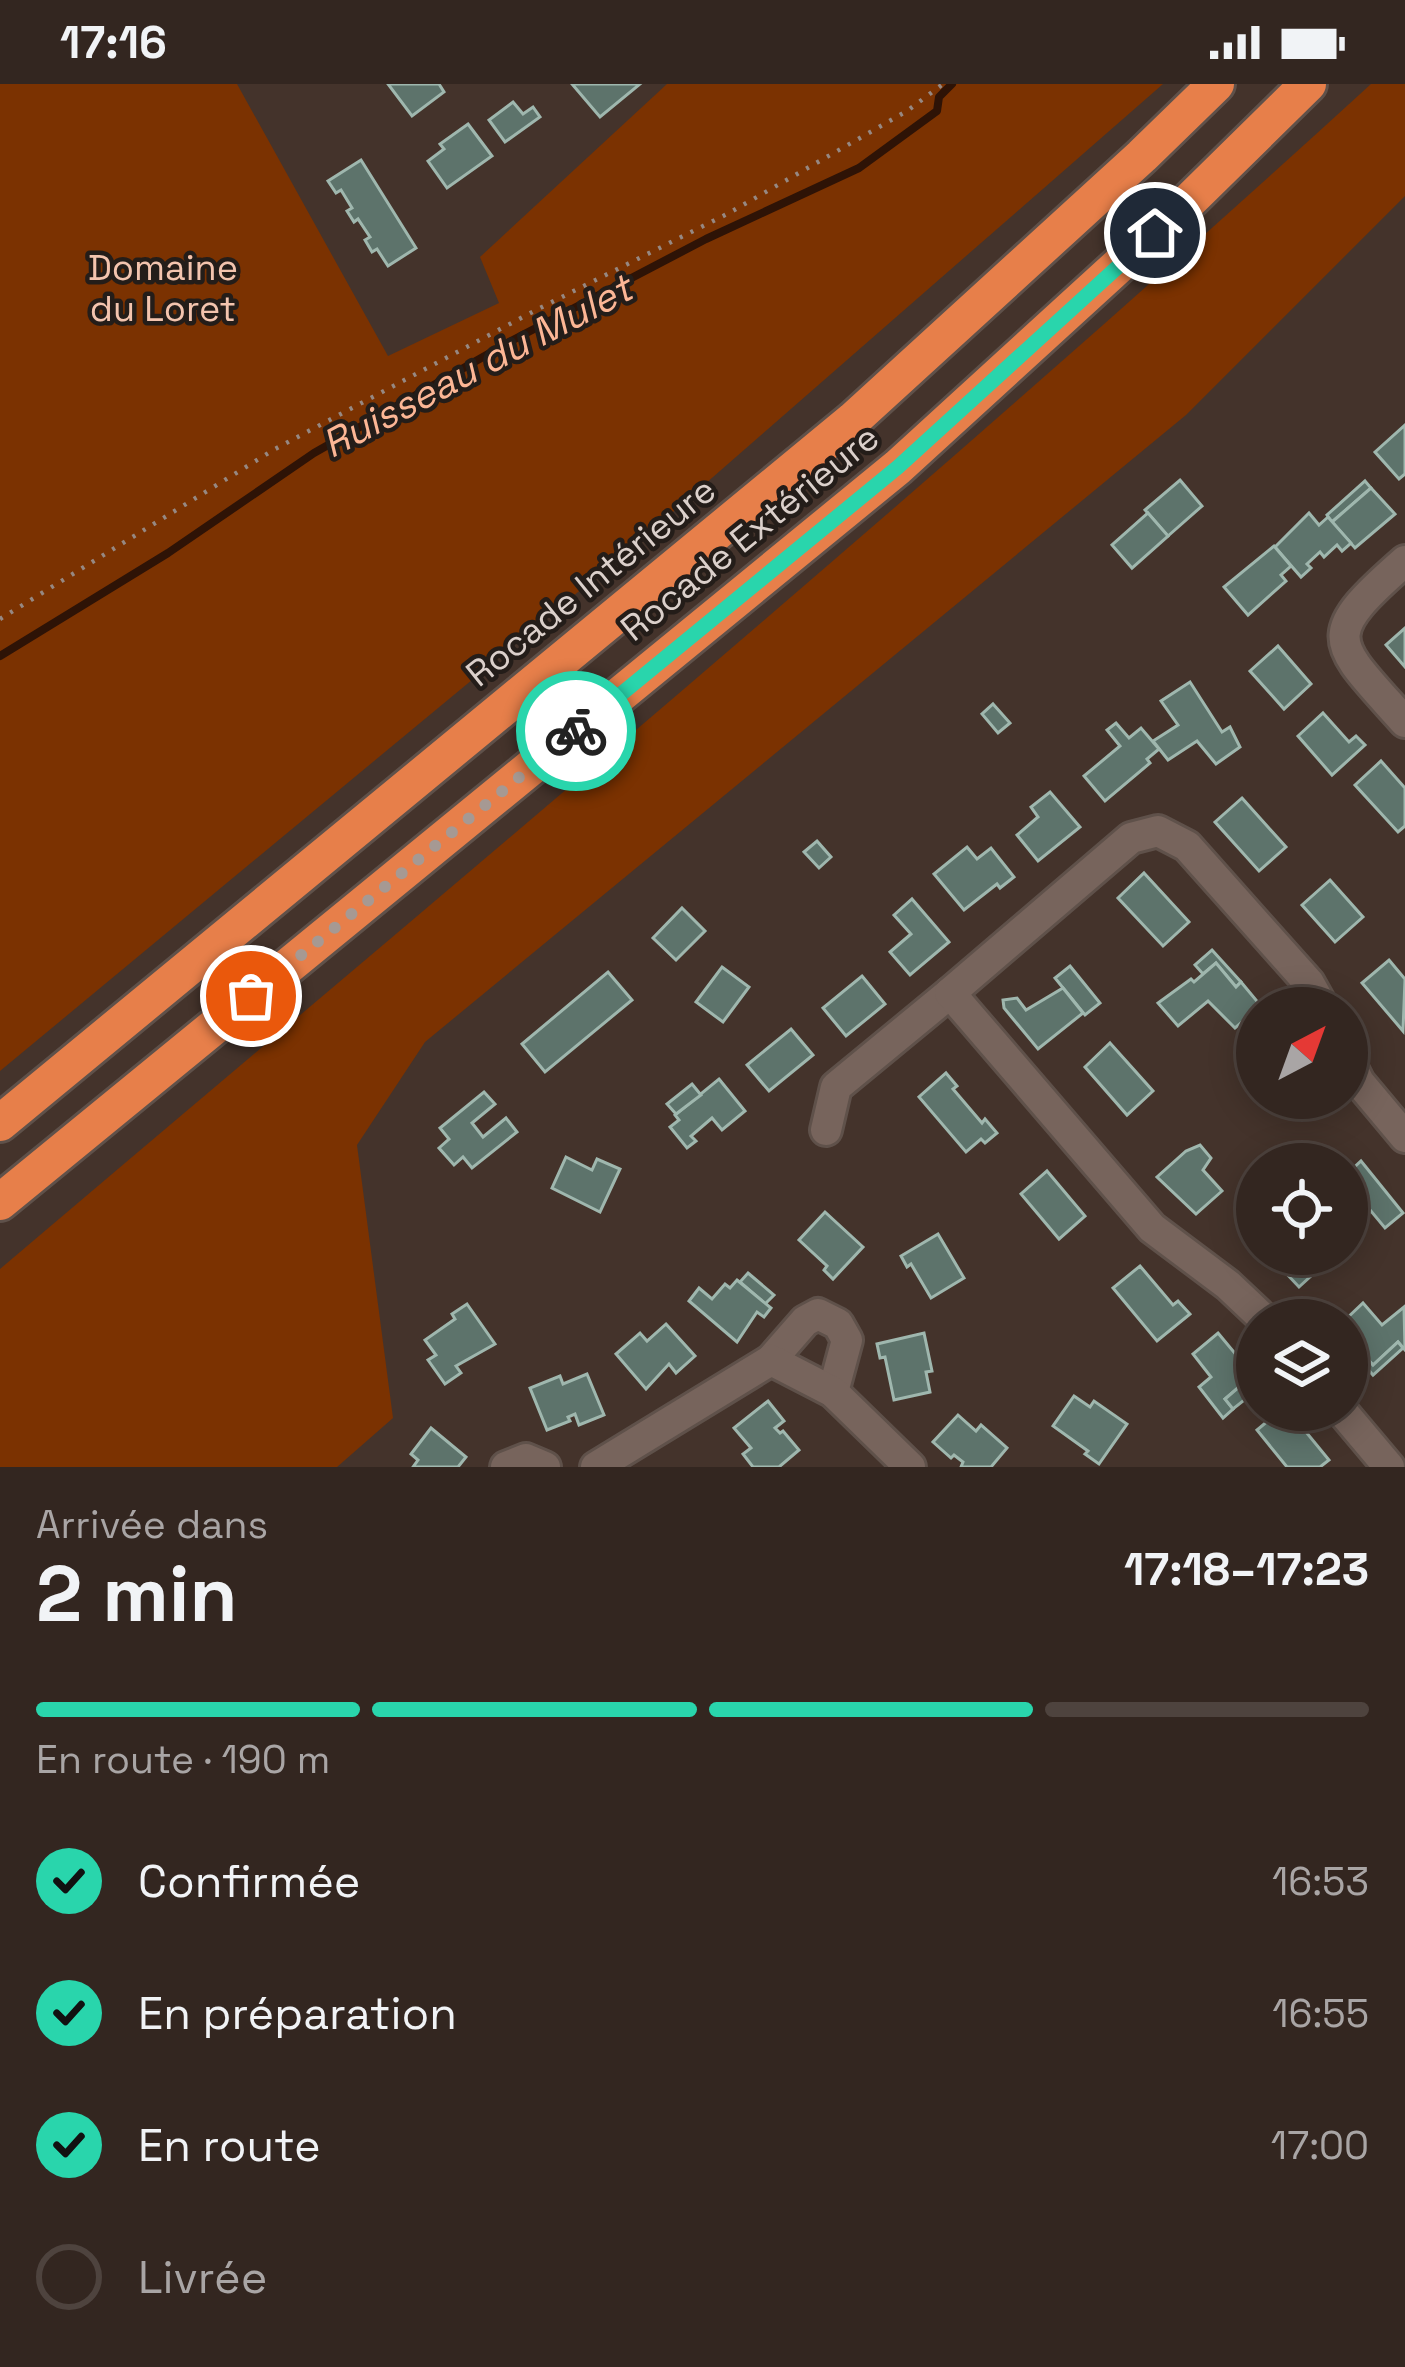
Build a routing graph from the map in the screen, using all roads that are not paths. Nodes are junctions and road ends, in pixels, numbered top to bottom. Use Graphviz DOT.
graph roads {
  1 [pos="1216,84"];
  2 [pos="1308,84"];
  3 [pos="1405,561"];
  4 [pos="1405,722"];
  5 [pos="1312,987"];
  6 [pos="950,993"];
  7 [pos="1368,1093"];
  8 [pos="0,1123"];
  9 [pos="826,1130"];
  10 [pos="1405,1136"];
  11 [pos="0,1202"];
  12 [pos="1243,1299"];
  13 [pos="771,1360"];
  14 [pos="833,1392"];
  15 [pos="1364,1431"];
  16 [pos="1393,1457"];
  17 [pos="506,1467"];
  18 [pos="545,1467"];
  19 [pos="596,1467"];
  20 [pos="910,1467"];
  1 -- 8 [label="highway, Rocade Intérieure"];
  2 -- 11 [label="highway, Rocade Extérieure"];
  3 -- 4 [label="street"];
  5 -- 6 [label="street"];
  6 -- 9 [label="street"];
  6 -- 12 [label="street"];
  7 -- 10 [label="street"];
  13 -- 14 [label="street"];
  13 -- 14 [label="street"];
  13 -- 19 [label="street"];
  14 -- 20 [label="street"];
  15 -- 16 [label="street"];
  17 -- 18 [label="street"];
}
